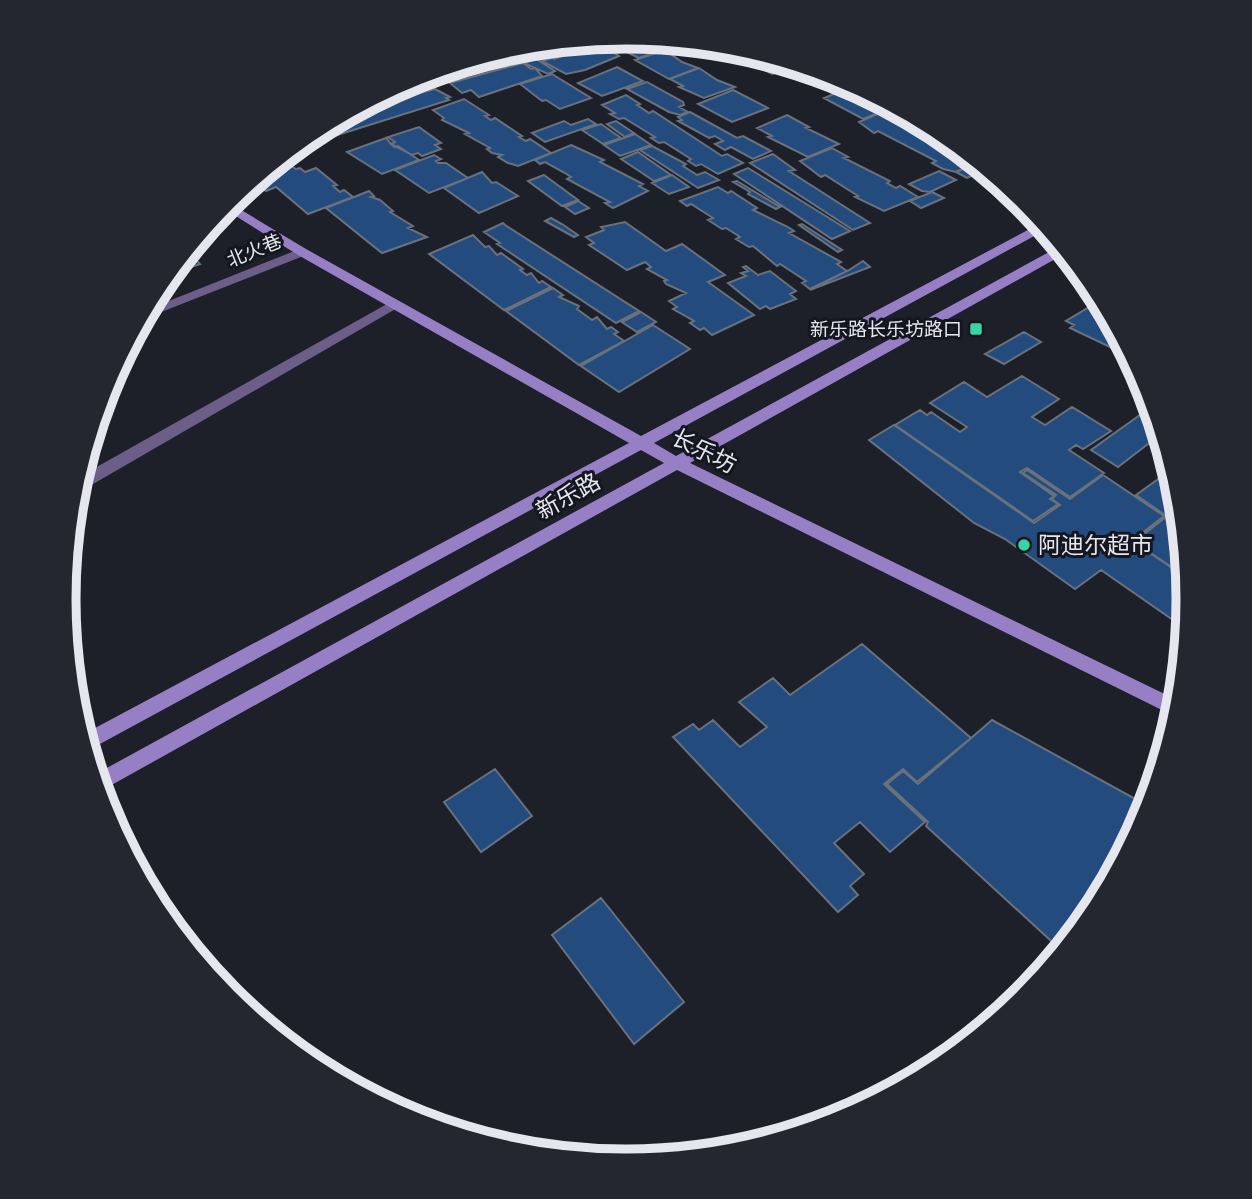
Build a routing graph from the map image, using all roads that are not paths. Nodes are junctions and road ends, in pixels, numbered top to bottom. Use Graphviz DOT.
graph roads {
  1 [pos="236,211"];
  2 [pos="1035,231"];
  3 [pos="302,252"];
  4 [pos="1054,254"];
  5 [pos="394,304"];
  6 [pos="158,310"];
  7 [pos="639,443"];
  8 [pos="675,462"];
  9 [pos="89,479"];
  10 [pos="1166,704"];
  11 [pos="93,738"];
  12 [pos="106,779"];
  1 -- 3 [label="main road, 长乐坊"];
  2 -- 7 [label="main road, 新乐路"];
  3 -- 5 [label="main road, 长乐坊"];
  3 -- 6 [label="street, 北火巷"];
  4 -- 8 [label="main road, 新乐路"];
  5 -- 7 [label="main road, 长乐坊"];
  5 -- 9 [label="street"];
  7 -- 8 [label="main road, 长乐坊"];
  7 -- 11 [label="main road, 新乐路"];
  8 -- 10 [label="main road, 长乐坊"];
  8 -- 12 [label="main road, 新乐路"];
}
